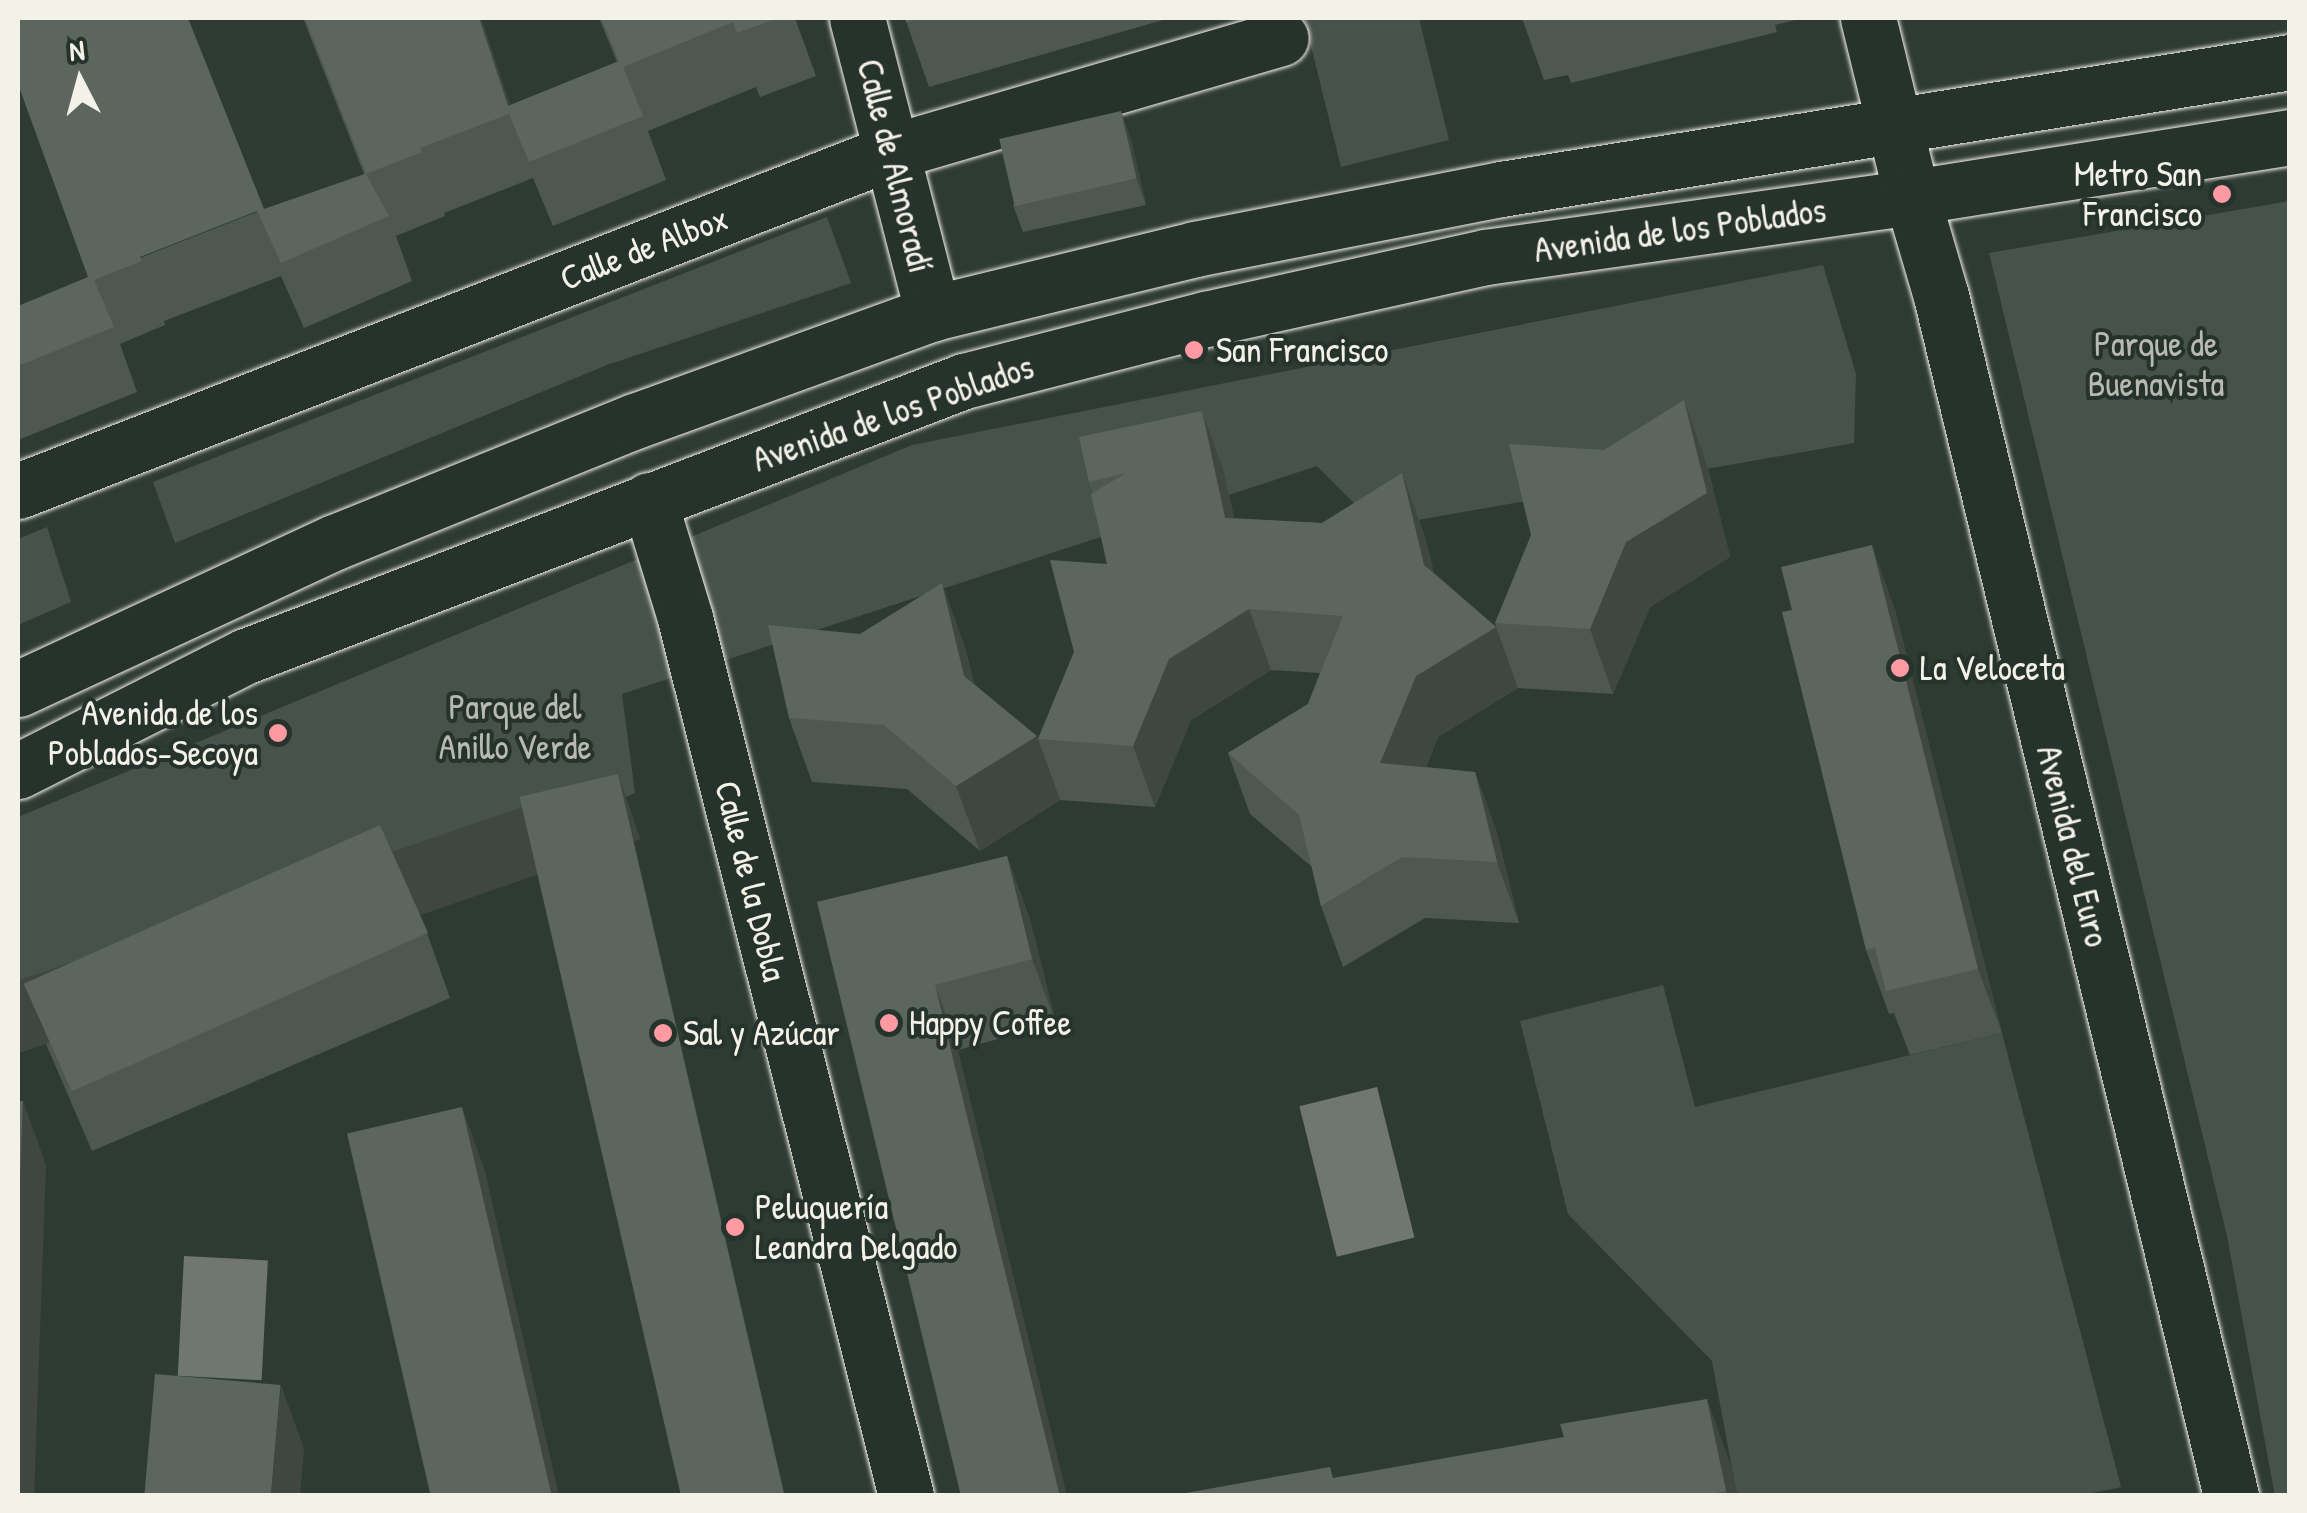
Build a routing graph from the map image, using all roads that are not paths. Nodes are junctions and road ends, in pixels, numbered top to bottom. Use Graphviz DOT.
graph roads {
  1 [pos="857,18"];
  2 [pos="1868,18"];
  3 [pos="1282,38"];
  4 [pos="2290,62"];
  5 [pos="1895,126"];
  6 [pos="2290,136"];
  7 [pos="891,152"];
  8 [pos="1912,197"];
  9 [pos="933,314"];
  10 [pos="18,491"];
  11 [pos="649,500"];
  12 [pos="18,689"];
  13 [pos="18,771"];
  14 [pos="906,1496"];
  15 [pos="2231,1496"];
  1 -- 7 [label="main road, Calle de Almoradí"];
  2 -- 5 [label="main road, Avenida del Euro"];
  3 -- 7 [label="main road, Calle de Albox"];
  4 -- 5 [label="main road, Avenida de los Poblados"];
  5 -- 8 [label="main road, Avenida del Euro"];
  5 -- 9 [label="main road, Avenida de los Poblados"];
  6 -- 8 [label="main road, Avenida de los Poblados"];
  7 -- 9 [label="main road, Calle de Almoradí"];
  7 -- 10 [label="main road, Calle de Albox"];
  8 -- 11 [label="main road, Avenida de los Poblados"];
  8 -- 15 [label="main road, Avenida del Euro"];
  9 -- 12 [label="main road, Avenida de los Poblados"];
  11 -- 13 [label="main road, Avenida de los Poblados"];
  11 -- 14 [label="main road, Calle de la Dobla"];
}
